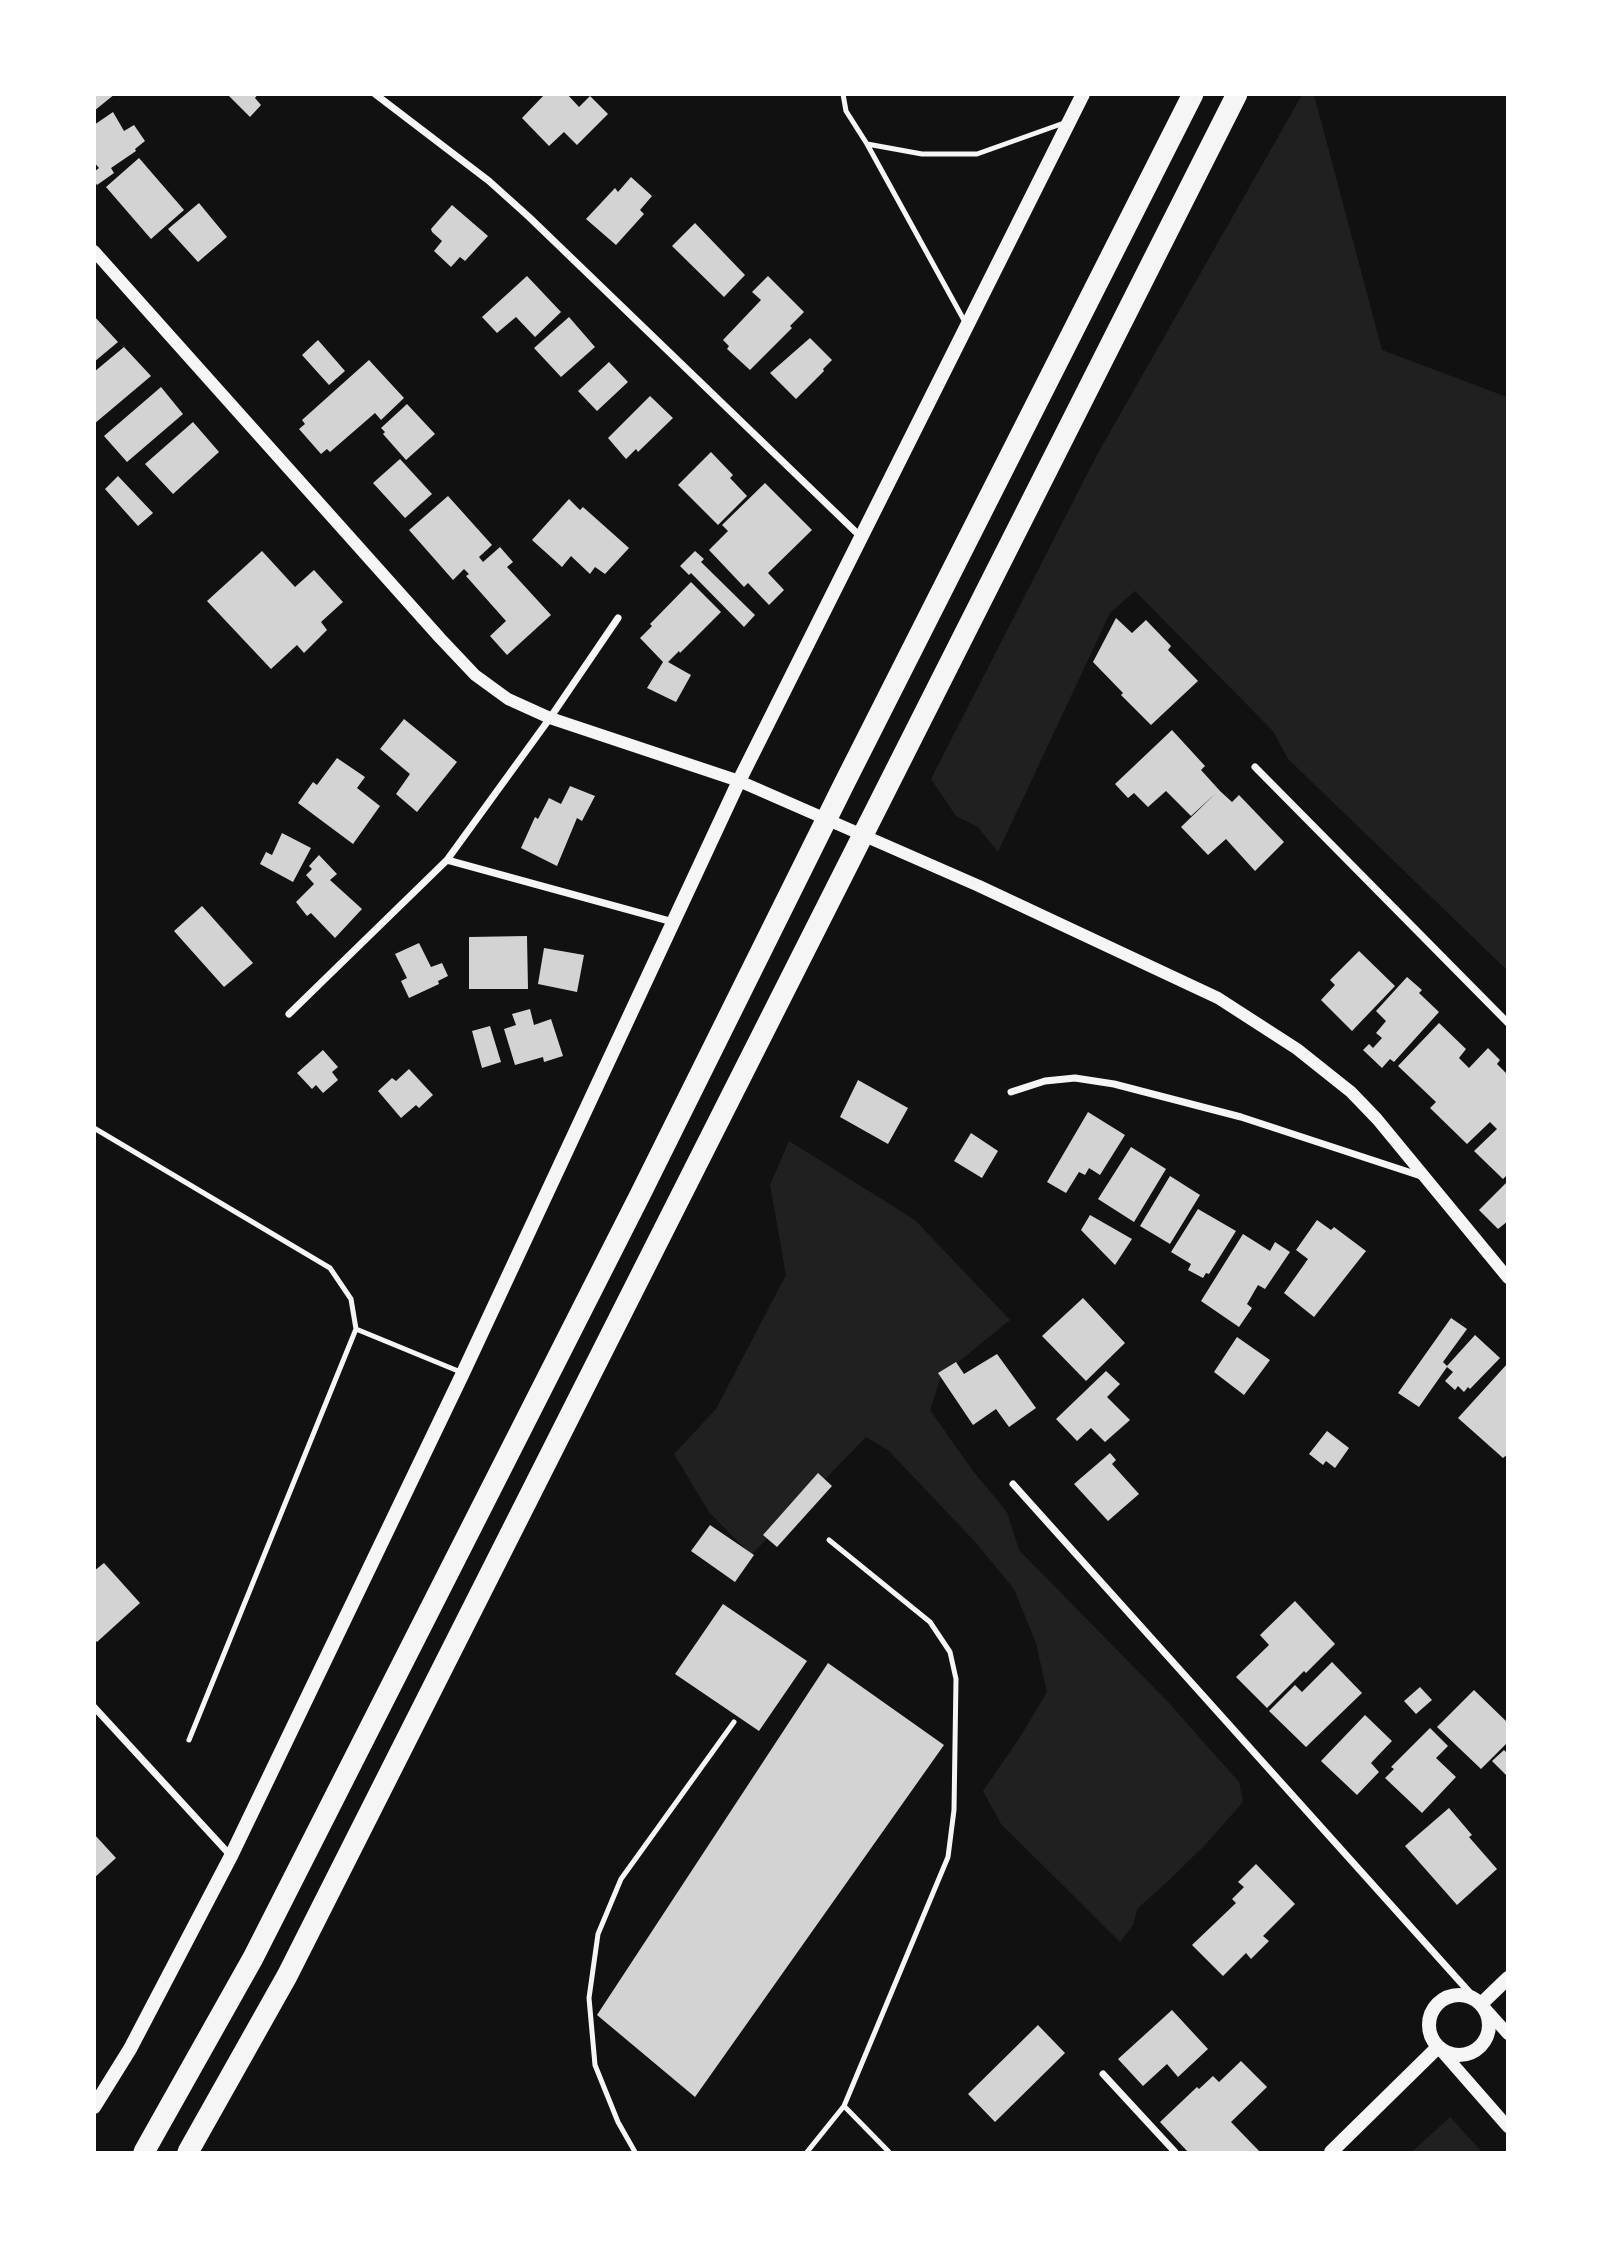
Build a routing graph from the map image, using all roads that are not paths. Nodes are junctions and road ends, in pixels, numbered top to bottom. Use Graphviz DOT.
graph roads {
  1 [pos="375,94"];
  2 [pos="844,94"];
  3 [pos="1083,94"];
  4 [pos="1193,94"];
  5 [pos="1237,94"];
  6 [pos="1069,121"];
  7 [pos="867,144"];
  8 [pos="94,251"];
  9 [pos="967,325"];
  10 [pos="861,538"];
  11 [pos="618,618"];
  12 [pos="550,718"];
  13 [pos="1255,767"];
  14 [pos="739,781"];
  15 [pos="447,860"];
  16 [pos="673,922"];
  17 [pos="289,1014"];
  18 [pos="1507,1023"];
  19 [pos="1010,1092"];
  20 [pos="94,1128"];
  21 [pos="1422,1176"];
  22 [pos="1507,1278"];
  23 [pos="356,1329"];
  24 [pos="463,1373"];
  25 [pos="1013,1484"];
  26 [pos="829,1540"];
  27 [pos="94,1707"];
  28 [pos="734,1723"];
  29 [pos="189,1740"];
  30 [pos="231,1856"];
  31 [pos="1507,1978"];
  32 [pos="1481,2004"];
  33 [pos="1507,2035"];
  34 [pos="1438,2047"];
  35 [pos="1103,2074"];
  36 [pos="844,2106"];
  37 [pos="94,2107"];
  38 [pos="1507,2127"];
  39 [pos="144,2152"];
  40 [pos="188,2152"];
  41 [pos="635,2152"];
  42 [pos="807,2152"];
  43 [pos="889,2152"];
  44 [pos="1175,2152"];
  45 [pos="1331,2152"];
  1 -- 10 [label="street"];
  2 -- 7 [label="lane"];
  3 -- 6 [label="main road"];
  4 -- 39 [label="highway"];
  5 -- 40 [label="highway"];
  6 -- 7 [label="lane"];
  6 -- 9 [label="main road"];
  7 -- 9 [label="lane"];
  8 -- 12 [label="street"];
  9 -- 10 [label="main road"];
  10 -- 14 [label="main road"];
  11 -- 12 [label="street"];
  12 -- 14 [label="street"];
  12 -- 15 [label="street"];
  13 -- 18 [label="street"];
  14 -- 16 [label="main road"];
  14 -- 21 [label="street"];
  15 -- 16 [label="street"];
  15 -- 17 [label="street"];
  16 -- 24 [label="main road"];
  19 -- 21 [label="street"];
  20 -- 23 [label="lane"];
  21 -- 22 [label="street"];
  23 -- 24 [label="lane"];
  23 -- 29 [label="lane"];
  24 -- 30 [label="main road"];
  25 -- 32 [label="street"];
  26 -- 36 [label="lane"];
  27 -- 30 [label="street"];
  28 -- 41 [label="lane"];
  30 -- 37 [label="main road"];
  31 -- 32 [label="main road"];
  32 -- 33 [label="street"];
  32 -- 34 [label="main road"];
  32 -- 34 [label="main road"];
  34 -- 38 [label="street"];
  34 -- 45 [label="main road"];
  35 -- 44 [label="street"];
  36 -- 42 [label="lane"];
  36 -- 43 [label="lane"];
}
